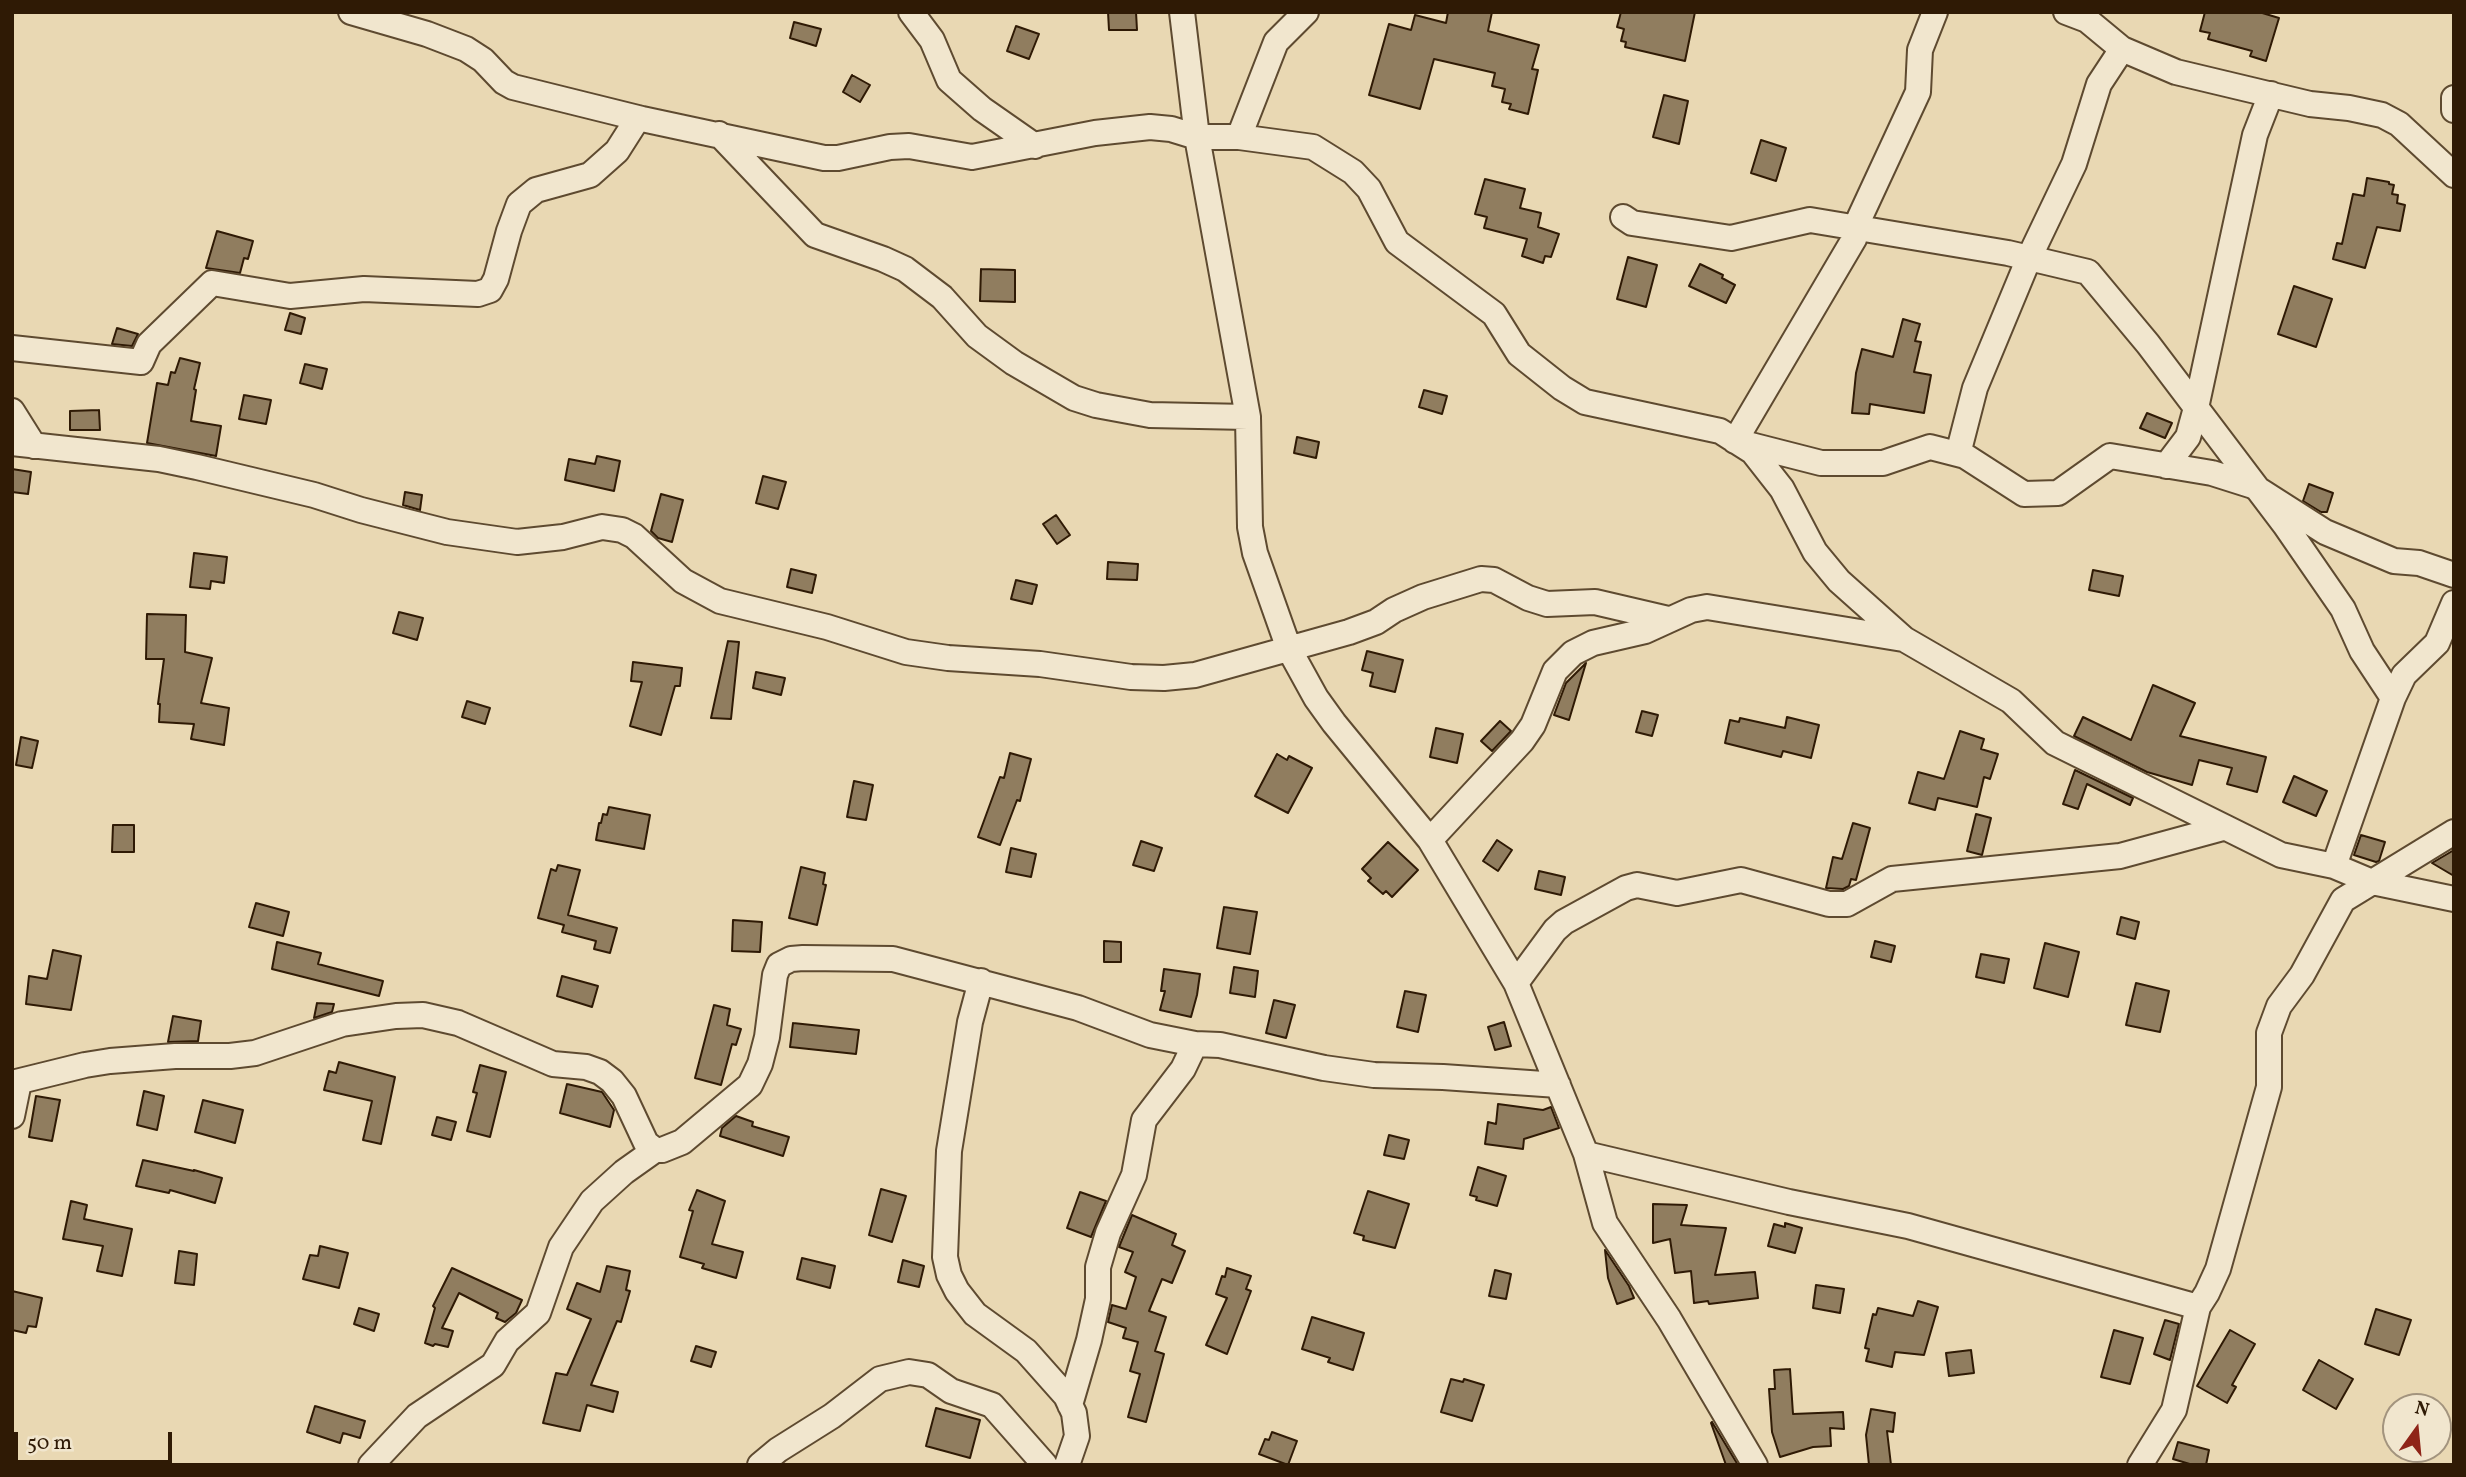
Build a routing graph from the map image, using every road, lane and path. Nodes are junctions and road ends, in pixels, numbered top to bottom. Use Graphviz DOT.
graph roads {
  1 [pos="351,12"];
  2 [pos="911,12"];
  3 [pos="1182,12"];
  4 [pos="1306,12"];
  5 [pos="1935,12"];
  6 [pos="2066,12"];
  7 [pos="2122,49"];
  8 [pos="2271,94"];
  9 [pos="2454,98"];
  10 [pos="2454,110"];
  11 [pos="638,118"];
  12 [pos="719,134"];
  13 [pos="1197,137"];
  14 [pos="1239,137"];
  15 [pos="1035,146"];
  16 [pos="2454,175"];
  17 [pos="1623,217"];
  18 [pos="1857,228"];
  19 [pos="2029,258"];
  20 [pos="12,348"];
  21 [pos="2196,408"];
  22 [pos="12,411"];
  23 [pos="1248,417"];
  24 [pos="1735,441"];
  25 [pos="23,444"];
  26 [pos="1958,454"];
  27 [pos="2166,466"];
  28 [pos="2253,486"];
  29 [pos="2454,575"];
  30 [pos="2454,603"];
  31 [pos="1668,619"];
  32 [pos="1904,639"];
  33 [pos="1289,649"];
  34 [pos="2393,698"];
  35 [pos="2223,828"];
  36 [pos="2454,832"];
  37 [pos="1430,840"];
  38 [pos="2333,866"];
  39 [pos="2372,882"];
  40 [pos="2454,899"];
  41 [pos="981,981"];
  42 [pos="1516,983"];
  43 [pos="1195,1044"];
  44 [pos="15,1083"];
  45 [pos="1558,1084"];
  46 [pos="12,1116"];
  47 [pos="655,1150"];
  48 [pos="1586,1154"];
  49 [pos="2198,1307"];
  50 [pos="1070,1405"];
  51 [pos="385,1459"];
  52 [pos="760,1465"];
  53 [pos="1045,1465"];
  54 [pos="1067,1465"];
  55 [pos="1755,1465"];
  56 [pos="2140,1465"];
  1 -- 11 [label="street"];
  2 -- 15 [label="street"];
  3 -- 13 [label="street"];
  4 -- 14 [label="street"];
  5 -- 18 [label="street"];
  6 -- 7 [label="street"];
  7 -- 8 [label="street"];
  7 -- 19 [label="street"];
  8 -- 16 [label="street"];
  8 -- 21 [label="street"];
  9 -- 10 [label="street"];
  11 -- 12 [label="street"];
  11 -- 20 [label="street"];
  12 -- 15 [label="street"];
  12 -- 23 [label="street"];
  13 -- 14 [label="street"];
  13 -- 15 [label="street"];
  13 -- 23 [label="street"];
  14 -- 24 [label="street"];
  17 -- 18 [label="street"];
  18 -- 19 [label="street"];
  18 -- 24 [label="street"];
  19 -- 21 [label="street"];
  19 -- 26 [label="street"];
  21 -- 27 [label="street"];
  21 -- 28 [label="street"];
  22 -- 25 [label="street"];
  23 -- 33 [label="street"];
  24 -- 26 [label="street"];
  24 -- 32 [label="street"];
  25 -- 33 [label="street"];
  26 -- 27 [label="street"];
  27 -- 28 [label="street"];
  28 -- 29 [label="street"];
  28 -- 34 [label="street"];
  30 -- 34 [label="street"];
  31 -- 32 [label="street"];
  31 -- 33 [label="street"];
  31 -- 37 [label="street"];
  32 -- 35 [label="street"];
  33 -- 37 [label="street"];
  34 -- 38 [label="street"];
  35 -- 38 [label="street"];
  35 -- 42 [label="street"];
  36 -- 39 [label="street"];
  37 -- 42 [label="street"];
  38 -- 39 [label="street"];
  39 -- 40 [label="street"];
  39 -- 49 [label="street"];
  41 -- 43 [label="street"];
  41 -- 47 [label="street"];
  41 -- 50 [label="street"];
  42 -- 45 [label="street"];
  43 -- 45 [label="street"];
  43 -- 50 [label="street"];
  44 -- 46 [label="street"];
  44 -- 47 [label="street"];
  45 -- 48 [label="street"];
  47 -- 51 [label="street"];
  48 -- 49 [label="street"];
  48 -- 55 [label="street"];
  49 -- 56 [label="street"];
  50 -- 54 [label="street"];
  52 -- 53 [label="street"];
}
